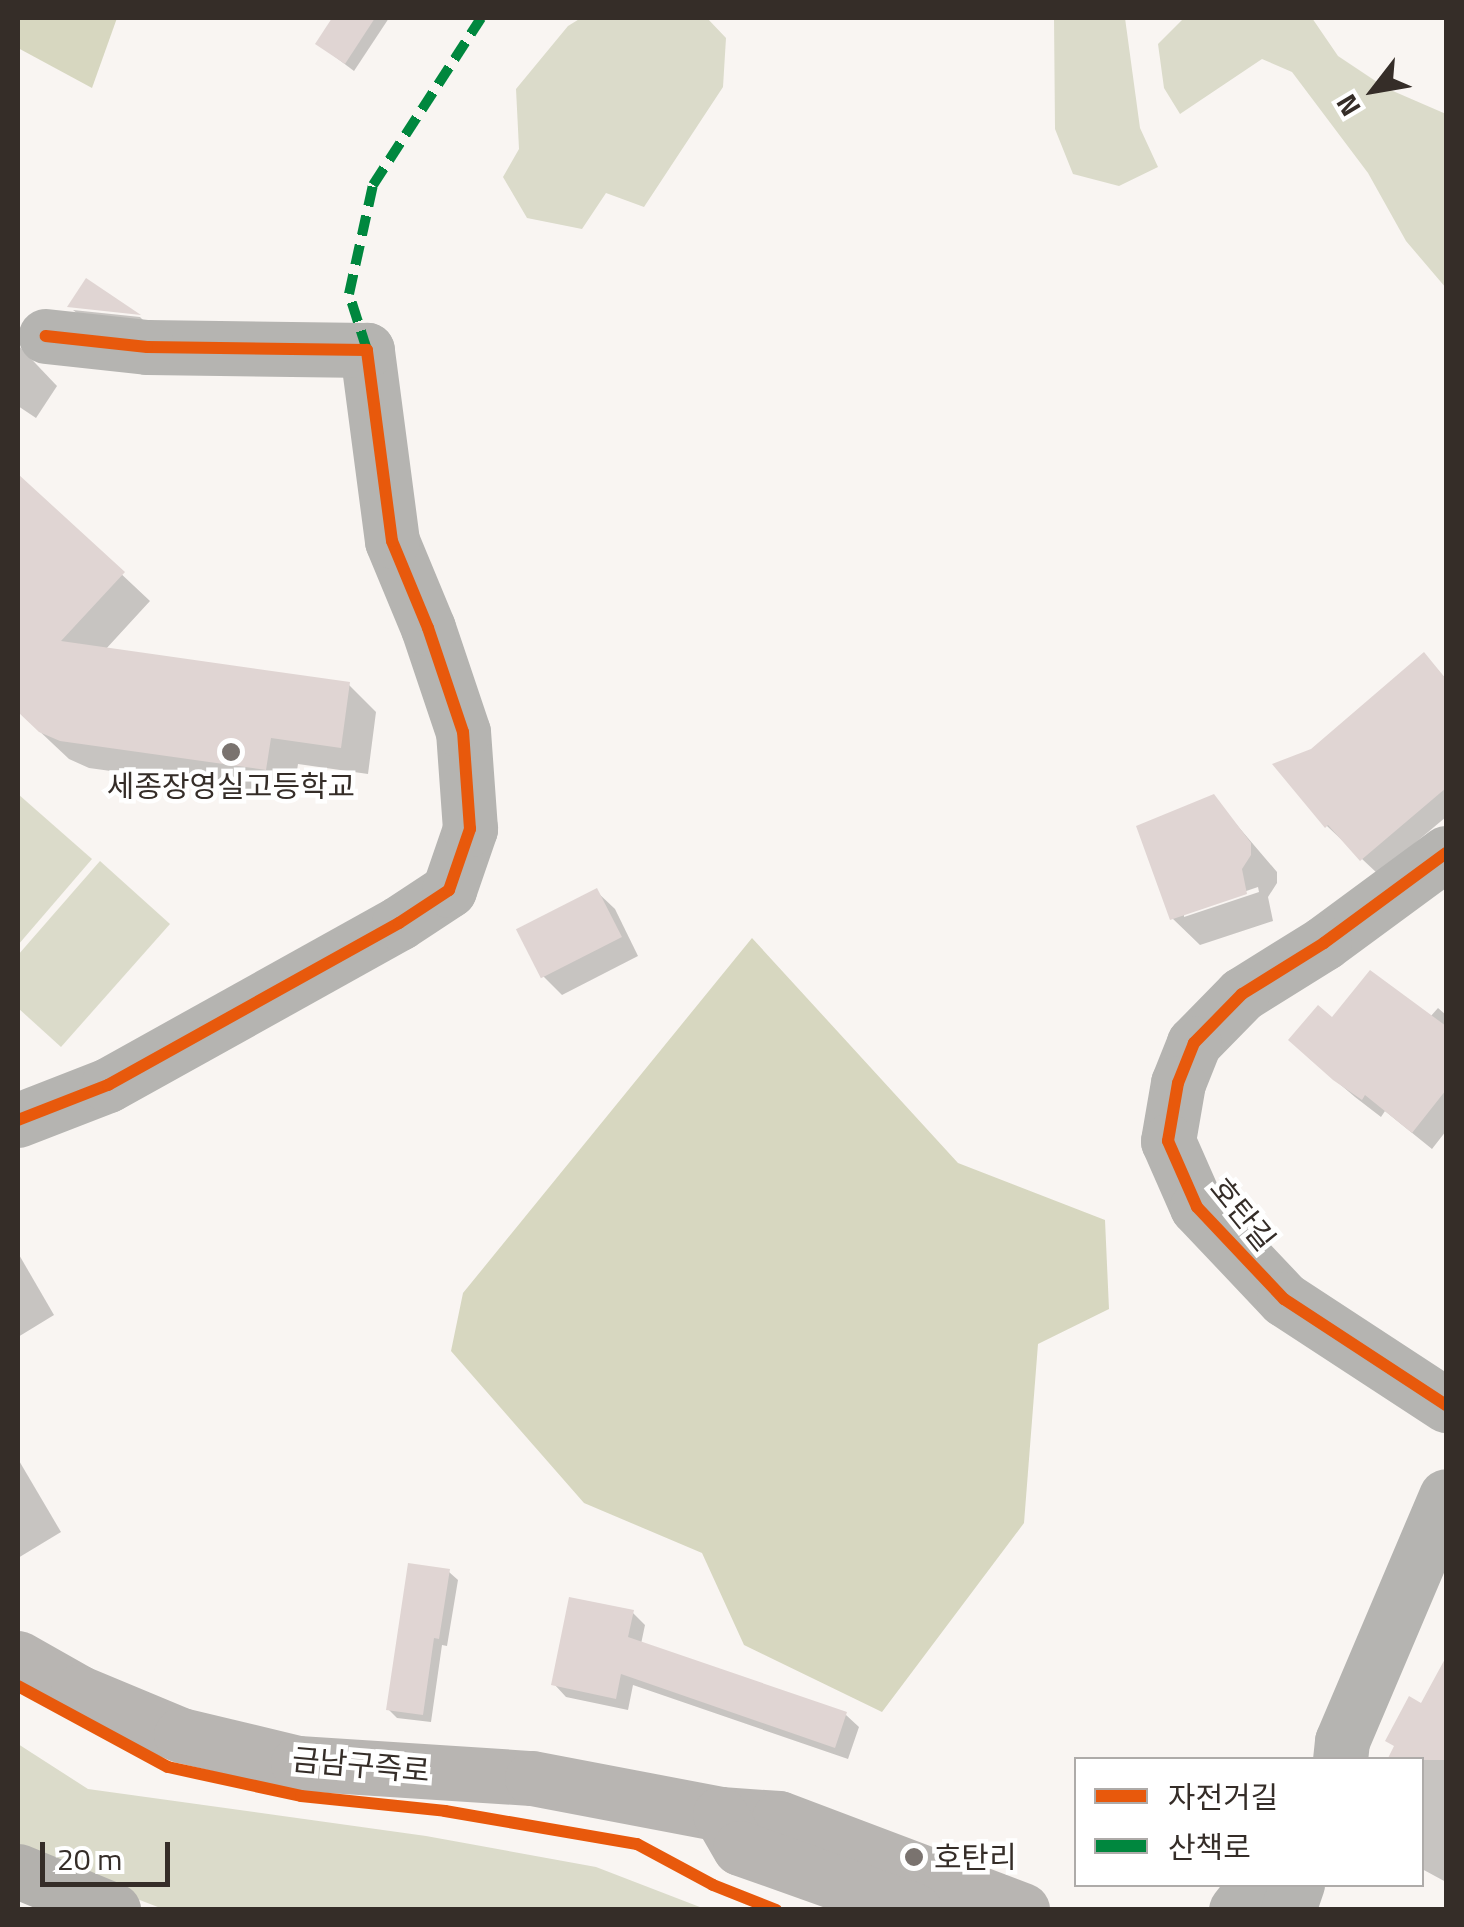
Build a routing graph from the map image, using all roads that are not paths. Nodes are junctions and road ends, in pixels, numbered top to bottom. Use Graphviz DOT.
graph roads {
  1 [pos="46,336"];
  2 [pos="1446,852"];
  3 [pos="18,1120"];
  4 [pos="1446,1404"];
  5 [pos="1446,1496"];
  6 [pos="18,1658"];
  7 [pos="1336,1753"];
  8 [pos="720,1814"];
  9 [pos="18,1871"];
  10 [pos="1254,1887"];
  11 [pos="113,1910"];
  12 [pos="914,1910"];
  13 [pos="1022,1910"];
  14 [pos="1236,1910"];
  1 -- 3 [label="street"];
  2 -- 4 [label="street, 호탄길"];
  5 -- 7 [label="street"];
  6 -- 8 [label="main road, 금남구즉로"];
  8 -- 12 [label="main road"];
  8 -- 13 [label="main road, 금남구즉로"];
  9 -- 11 [label="highway"];
  10 -- 14 [label="street"];
}
